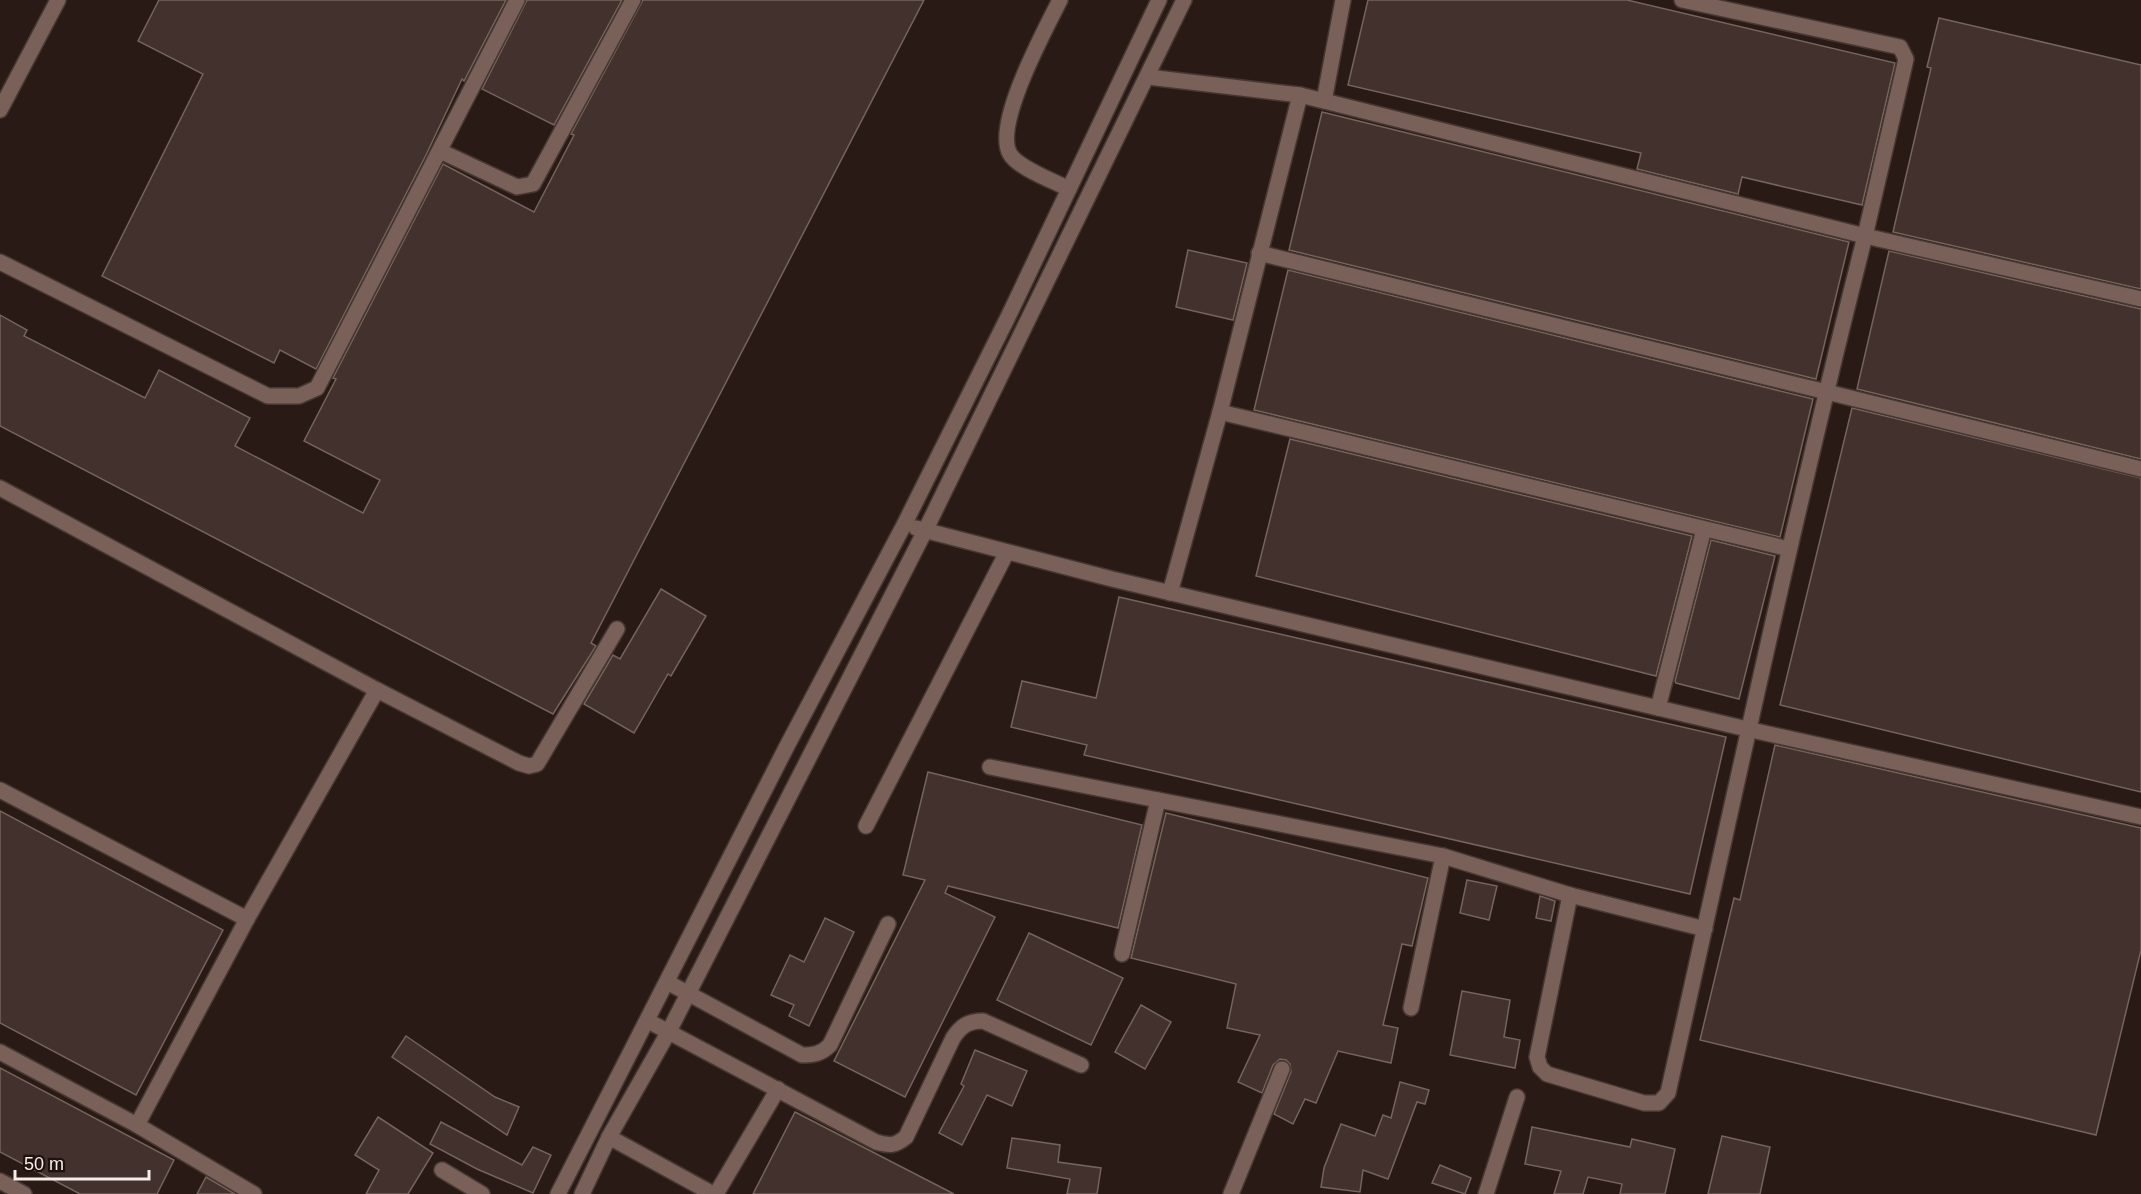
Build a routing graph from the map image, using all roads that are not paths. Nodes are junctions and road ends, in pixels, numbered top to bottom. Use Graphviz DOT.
graph roads {
  1 [pos="58,0"];
  2 [pos="517,0"];
  3 [pos="633,0"];
  4 [pos="1060,0"];
  5 [pos="1159,0"];
  6 [pos="1184,0"];
  7 [pos="1343,0"];
  8 [pos="1682,0"];
  9 [pos="1148,77"];
  10 [pos="1300,95"];
  11 [pos="1324,101"];
  12 [pos="0,110"];
  13 [pos="440,151"];
  14 [pos="1069,189"];
  15 [pos="1865,236"];
  16 [pos="1259,253"];
  17 [pos="0,262"];
  18 [pos="2141,299"];
  19 [pos="1826,393"];
  20 [pos="1220,412"];
  21 [pos="2141,469"];
  22 [pos="0,488"];
  23 [pos="904,525"];
  24 [pos="1704,529"];
  25 [pos="925,531"];
  26 [pos="1789,549"];
  27 [pos="1006,554"];
  28 [pos="1170,593"];
  29 [pos="617,629"];
  30 [pos="377,690"];
  31 [pos="1658,708"];
  32 [pos="1747,729"];
  33 [pos="990,767"];
  34 [pos="0,790"];
  35 [pos="1158,800"];
  36 [pos="2141,818"];
  37 [pos="866,826"];
  38 [pos="1443,856"];
  39 [pos="1570,895"];
  40 [pos="247,919"];
  41 [pos="888,924"];
  42 [pos="1705,928"];
  43 [pos="1122,954"];
  44 [pos="667,982"];
  45 [pos="687,993"];
  46 [pos="1411,1008"];
  47 [pos="648,1021"];
  48 [pos="668,1033"];
  49 [pos="0,1052"];
  50 [pos="1081,1065"];
  51 [pos="1282,1069"];
  52 [pos="778,1089"];
  53 [pos="1517,1097"];
  54 [pos="137,1125"];
  55 [pos="609,1137"];
  56 [pos="442,1170"];
  57 [pos="0,1181"];
  58 [pos="24,1194"];
  59 [pos="254,1194"];
  60 [pos="482,1194"];
  61 [pos="558,1194"];
  62 [pos="582,1194"];
  63 [pos="714,1194"];
  64 [pos="1231,1194"];
  65 [pos="1486,1194"];
  1 -- 12 [label="street"];
  2 -- 13 [label="street"];
  3 -- 13 [label="street"];
  4 -- 14 [label="street"];
  5 -- 14 [label="street"];
  6 -- 9 [label="street"];
  7 -- 11 [label="street"];
  8 -- 15 [label="street"];
  9 -- 10 [label="street"];
  9 -- 25 [label="street"];
  10 -- 11 [label="street"];
  10 -- 16 [label="street"];
  11 -- 15 [label="street"];
  13 -- 17 [label="street"];
  14 -- 23 [label="street"];
  15 -- 18 [label="street"];
  15 -- 19 [label="street"];
  16 -- 19 [label="street"];
  16 -- 20 [label="street"];
  19 -- 21 [label="street"];
  19 -- 26 [label="street"];
  20 -- 24 [label="street"];
  20 -- 28 [label="street"];
  22 -- 30 [label="street"];
  23 -- 25 [label="street"];
  23 -- 44 [label="street"];
  24 -- 26 [label="street"];
  24 -- 31 [label="street"];
  25 -- 27 [label="street"];
  25 -- 45 [label="street"];
  26 -- 32 [label="street"];
  27 -- 28 [label="street"];
  27 -- 37 [label="street"];
  28 -- 31 [label="street"];
  29 -- 30 [label="street"];
  30 -- 40 [label="street"];
  31 -- 32 [label="street"];
  32 -- 36 [label="street"];
  32 -- 42 [label="street"];
  33 -- 35 [label="street"];
  34 -- 40 [label="street"];
  35 -- 38 [label="street"];
  35 -- 43 [label="street"];
  38 -- 39 [label="street"];
  38 -- 46 [label="street"];
  39 -- 42 [label="street"];
  39 -- 42 [label="street"];
  40 -- 54 [label="street"];
  41 -- 45 [label="street"];
  44 -- 45 [label="street"];
  44 -- 47 [label="street"];
  45 -- 48 [label="street"];
  47 -- 48 [label="street"];
  47 -- 61 [label="street"];
  48 -- 52 [label="street"];
  48 -- 55 [label="street"];
  49 -- 54 [label="street"];
  50 -- 52 [label="street"];
  51 -- 64 [label="street"];
  52 -- 63 [label="street"];
  53 -- 65 [label="street"];
  54 -- 59 [label="street"];
  55 -- 62 [label="street"];
  55 -- 63 [label="street"];
  56 -- 60 [label="street"];
  57 -- 58 [label="street"];
}
